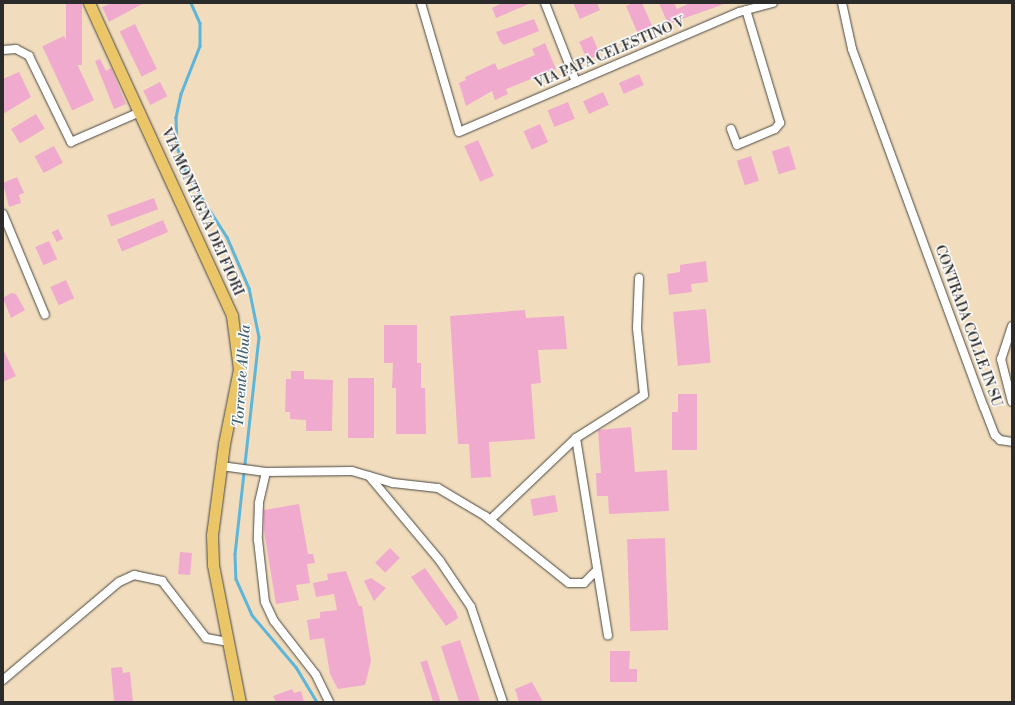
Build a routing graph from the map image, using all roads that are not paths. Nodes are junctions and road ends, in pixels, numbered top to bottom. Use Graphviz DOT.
graph roads {
  1 [pos="89,3"];
  2 [pos="421,3"];
  3 [pos="545,3"];
  4 [pos="773,3"];
  5 [pos="842,3"];
  6 [pos="746,10"];
  7 [pos="3,50"];
  8 [pos="576,82"];
  9 [pos="140,112"];
  10 [pos="731,129"];
  11 [pos="4,219"];
  12 [pos="639,278"];
  13 [pos="46,316"];
  14 [pos="1012,326"];
  15 [pos="1012,402"];
  16 [pos="576,438"];
  17 [pos="1012,442"];
  18 [pos="226,466"];
  19 [pos="262,471"];
  20 [pos="368,475"];
  21 [pos="490,520"];
  22 [pos="596,571"];
  23 [pos="608,635"];
  24 [pos="228,642"];
  25 [pos="3,680"];
  26 [pos="240,702"];
  27 [pos="329,702"];
  28 [pos="503,702"];
  1 -- 9 [label="main road, VIA MONTAGNA DEI FIORI"];
  2 -- 8 [label="street, VIA PAPA CELESTINO V"];
  3 -- 8 [label="street"];
  4 -- 6 [label="street, VIA PAPA CELESTINO V"];
  5 -- 17 [label="street, CONTRADA COLLE IN SU"];
  6 -- 8 [label="street, VIA PAPA CELESTINO V"];
  6 -- 10 [label="street"];
  7 -- 9 [label="street"];
  9 -- 18 [label="main road, VIA MONTAGNA DEI FIORI"];
  11 -- 13 [label="street"];
  12 -- 16 [label="street"];
  14 -- 15 [label="street, CONTRADA COLLE IN SU"];
  16 -- 21 [label="street"];
  16 -- 22 [label="street"];
  18 -- 19 [label="street"];
  18 -- 24 [label="main road, VIA MONTAGNA DEI FIORI"];
  19 -- 20 [label="street"];
  19 -- 27 [label="street"];
  20 -- 21 [label="street"];
  20 -- 28 [label="street"];
  21 -- 22 [label="street"];
  22 -- 23 [label="street"];
  24 -- 25 [label="street"];
  24 -- 26 [label="main road, VIA MONTAGNA DEI FIORI"];
}
